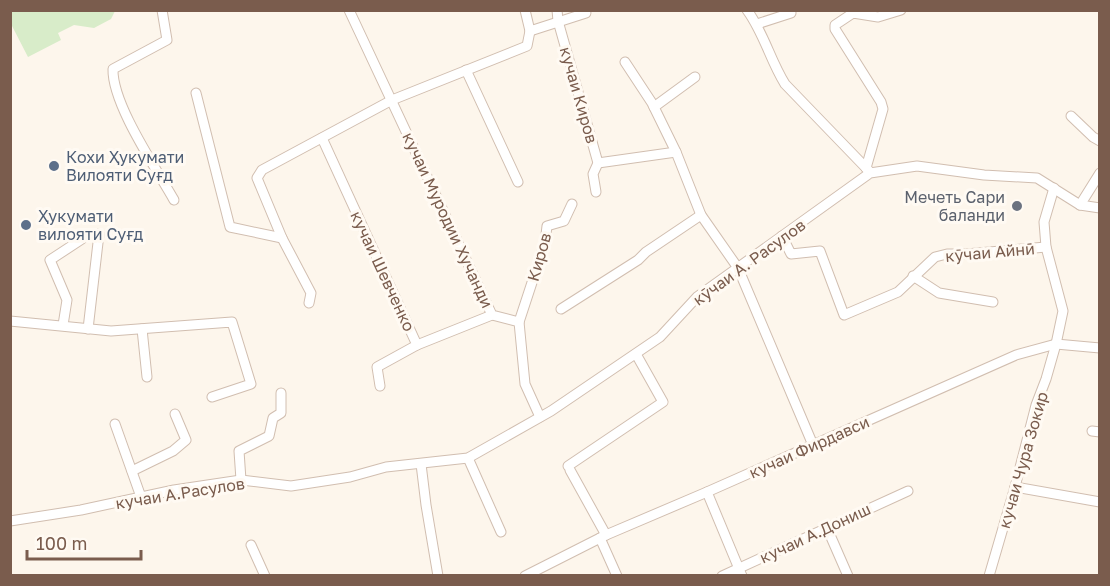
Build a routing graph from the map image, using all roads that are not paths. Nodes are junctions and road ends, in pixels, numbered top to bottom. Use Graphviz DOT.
graph roads {
  1 [pos="162,10"];
  2 [pos="349,10"];
  3 [pos="525,10"];
  4 [pos="747,10"];
  5 [pos="901,10"];
  6 [pos="586,13"];
  7 [pos="791,13"];
  8 [pos="781,14"];
  9 [pos="557,16"];
  10 [pos="757,24"];
  11 [pos="530,31"];
  12 [pos="625,62"];
  13 [pos="466,70"];
  14 [pos="695,77"];
  15 [pos="196,93"];
  16 [pos="392,100"];
  17 [pos="654,107"];
  18 [pos="1071,116"];
  19 [pos="322,138"];
  20 [pos="1100,141"];
  21 [pos="676,152"];
  22 [pos="598,163"];
  23 [pos="868,170"];
  24 [pos="1100,172"];
  25 [pos="518,182"];
  26 [pos="1053,188"];
  27 [pos="596,192"];
  28 [pos="174,200"];
  29 [pos="572,204"];
  30 [pos="1080,205"];
  31 [pos="1100,208"];
  32 [pos="700,215"];
  33 [pos="99,234"];
  34 [pos="782,236"];
  35 [pos="282,238"];
  36 [pos="82,239"];
  37 [pos="1046,247"];
  38 [pos="738,268"];
  39 [pos="913,276"];
  40 [pos="993,302"];
  41 [pos="309,303"];
  42 [pos="561,309"];
  43 [pos="492,315"];
  44 [pos="10,321"];
  45 [pos="519,322"];
  46 [pos="63,326"];
  47 [pos="88,328"];
  48 [pos="142,329"];
  49 [pos="1056,344"];
  50 [pos="417,345"];
  51 [pos="1100,348"];
  52 [pos="636,354"];
  53 [pos="147,377"];
  54 [pos="380,386"];
  55 [pos="282,393"];
  56 [pos="212,396"];
  57 [pos="175,414"];
  58 [pos="540,417"];
  59 [pos="115,424"];
  60 [pos="813,445"];
  61 [pos="468,458"];
  62 [pos="422,464"];
  63 [pos="132,471"];
  64 [pos="242,480"];
  65 [pos="1015,487"];
  66 [pos="908,491"];
  67 [pos="707,492"];
  68 [pos="141,497"];
  69 [pos="1100,502"];
  70 [pos="10,521"];
  71 [pos="827,528"];
  72 [pos="501,532"];
  73 [pos="603,536"];
  74 [pos="251,544"];
  75 [pos="741,572"];
  76 [pos="528,575"];
  77 [pos="265,576"];
  78 [pos="438,576"];
  79 [pos="617,576"];
  80 [pos="722,576"];
  81 [pos="848,576"];
  82 [pos="989,576"];
  1 -- 28 [label="street"];
  2 -- 16 [label="street, кучаи Муродии Хучанди"];
  3 -- 11 [label="street"];
  4 -- 10 [label="street"];
  5 -- 23 [label="street"];
  6 -- 9 [label="street"];
  7 -- 8 [label="street"];
  8 -- 10 [label="street"];
  9 -- 11 [label="street"];
  9 -- 22 [label="street, кучаи Киров"];
  10 -- 23 [label="street"];
  11 -- 13 [label="street"];
  12 -- 17 [label="street"];
  13 -- 16 [label="street"];
  13 -- 25 [label="street"];
  14 -- 17 [label="street"];
  15 -- 35 [label="street"];
  16 -- 19 [label="street"];
  16 -- 43 [label="street, кучаи Муродии Хучанди"];
  17 -- 21 [label="street"];
  18 -- 20 [label="street"];
  19 -- 35 [label="street"];
  19 -- 50 [label="street, кучаи Шевченко"];
  21 -- 22 [label="street, кучаи Киров"];
  21 -- 32 [label="street"];
  22 -- 27 [label="street"];
  23 -- 26 [label="street, кӯчаи А. Расулов"];
  23 -- 34 [label="street, кӯчаи А. Расулов"];
  24 -- 30 [label="street"];
  26 -- 30 [label="street"];
  26 -- 37 [label="street, кучаи Чура Зокир"];
  29 -- 45 [label="street, Киров"];
  30 -- 31 [label="street"];
  32 -- 38 [label="street"];
  32 -- 42 [label="street"];
  33 -- 47 [label="street"];
  34 -- 38 [label="street, кӯчаи А. Расулов"];
  34 -- 39 [label="street, кӯчаи Айнӣ"];
  35 -- 41 [label="street"];
  36 -- 46 [label="street"];
  37 -- 39 [label="street, кӯчаи Айнӣ"];
  37 -- 49 [label="street, кучаи Чура Зокир"];
  38 -- 52 [label="street, кӯчаи А. Расулов"];
  38 -- 60 [label="street"];
  39 -- 40 [label="street"];
  43 -- 45 [label="street, кучаи Муродии Хучанди"];
  43 -- 50 [label="street"];
  44 -- 46 [label="street"];
  45 -- 58 [label="street"];
  46 -- 47 [label="street"];
  47 -- 48 [label="street"];
  48 -- 53 [label="street"];
  48 -- 56 [label="street"];
  49 -- 51 [label="street, кучаи Фирдавси"];
  49 -- 60 [label="street, кучаи Фирдавси"];
  49 -- 65 [label="street, кучаи Чура Зокир"];
  50 -- 54 [label="street, кучаи Шевченко"];
  52 -- 58 [label="street, кӯчаи А. Расулов"];
  52 -- 73 [label="street"];
  55 -- 64 [label="street"];
  57 -- 63 [label="street"];
  58 -- 61 [label="street, кӯчаи А. Расулов"];
  59 -- 63 [label="street"];
  60 -- 67 [label="street, кучаи Фирдавси"];
  61 -- 62 [label="street, кӯчаи А. Расулов"];
  61 -- 72 [label="street"];
  62 -- 64 [label="street, кучаи А.Расулов"];
  62 -- 78 [label="street"];
  63 -- 68 [label="street"];
  64 -- 68 [label="street, кучаи А.Расулов"];
  65 -- 69 [label="street"];
  65 -- 82 [label="street, кучаи Чура Зокир"];
  66 -- 71 [label="street, кучаи А.Дониш"];
  67 -- 73 [label="street, кучаи Фирдавси"];
  67 -- 75 [label="street"];
  68 -- 70 [label="street, кучаи А.Расулов"];
  71 -- 75 [label="street, кучаи А.Дониш"];
  71 -- 81 [label="street"];
  73 -- 76 [label="street, кучаи Фирдавси"];
  73 -- 79 [label="street"];
  74 -- 77 [label="street"];
  75 -- 80 [label="street, кучаи А.Дониш"];
}
